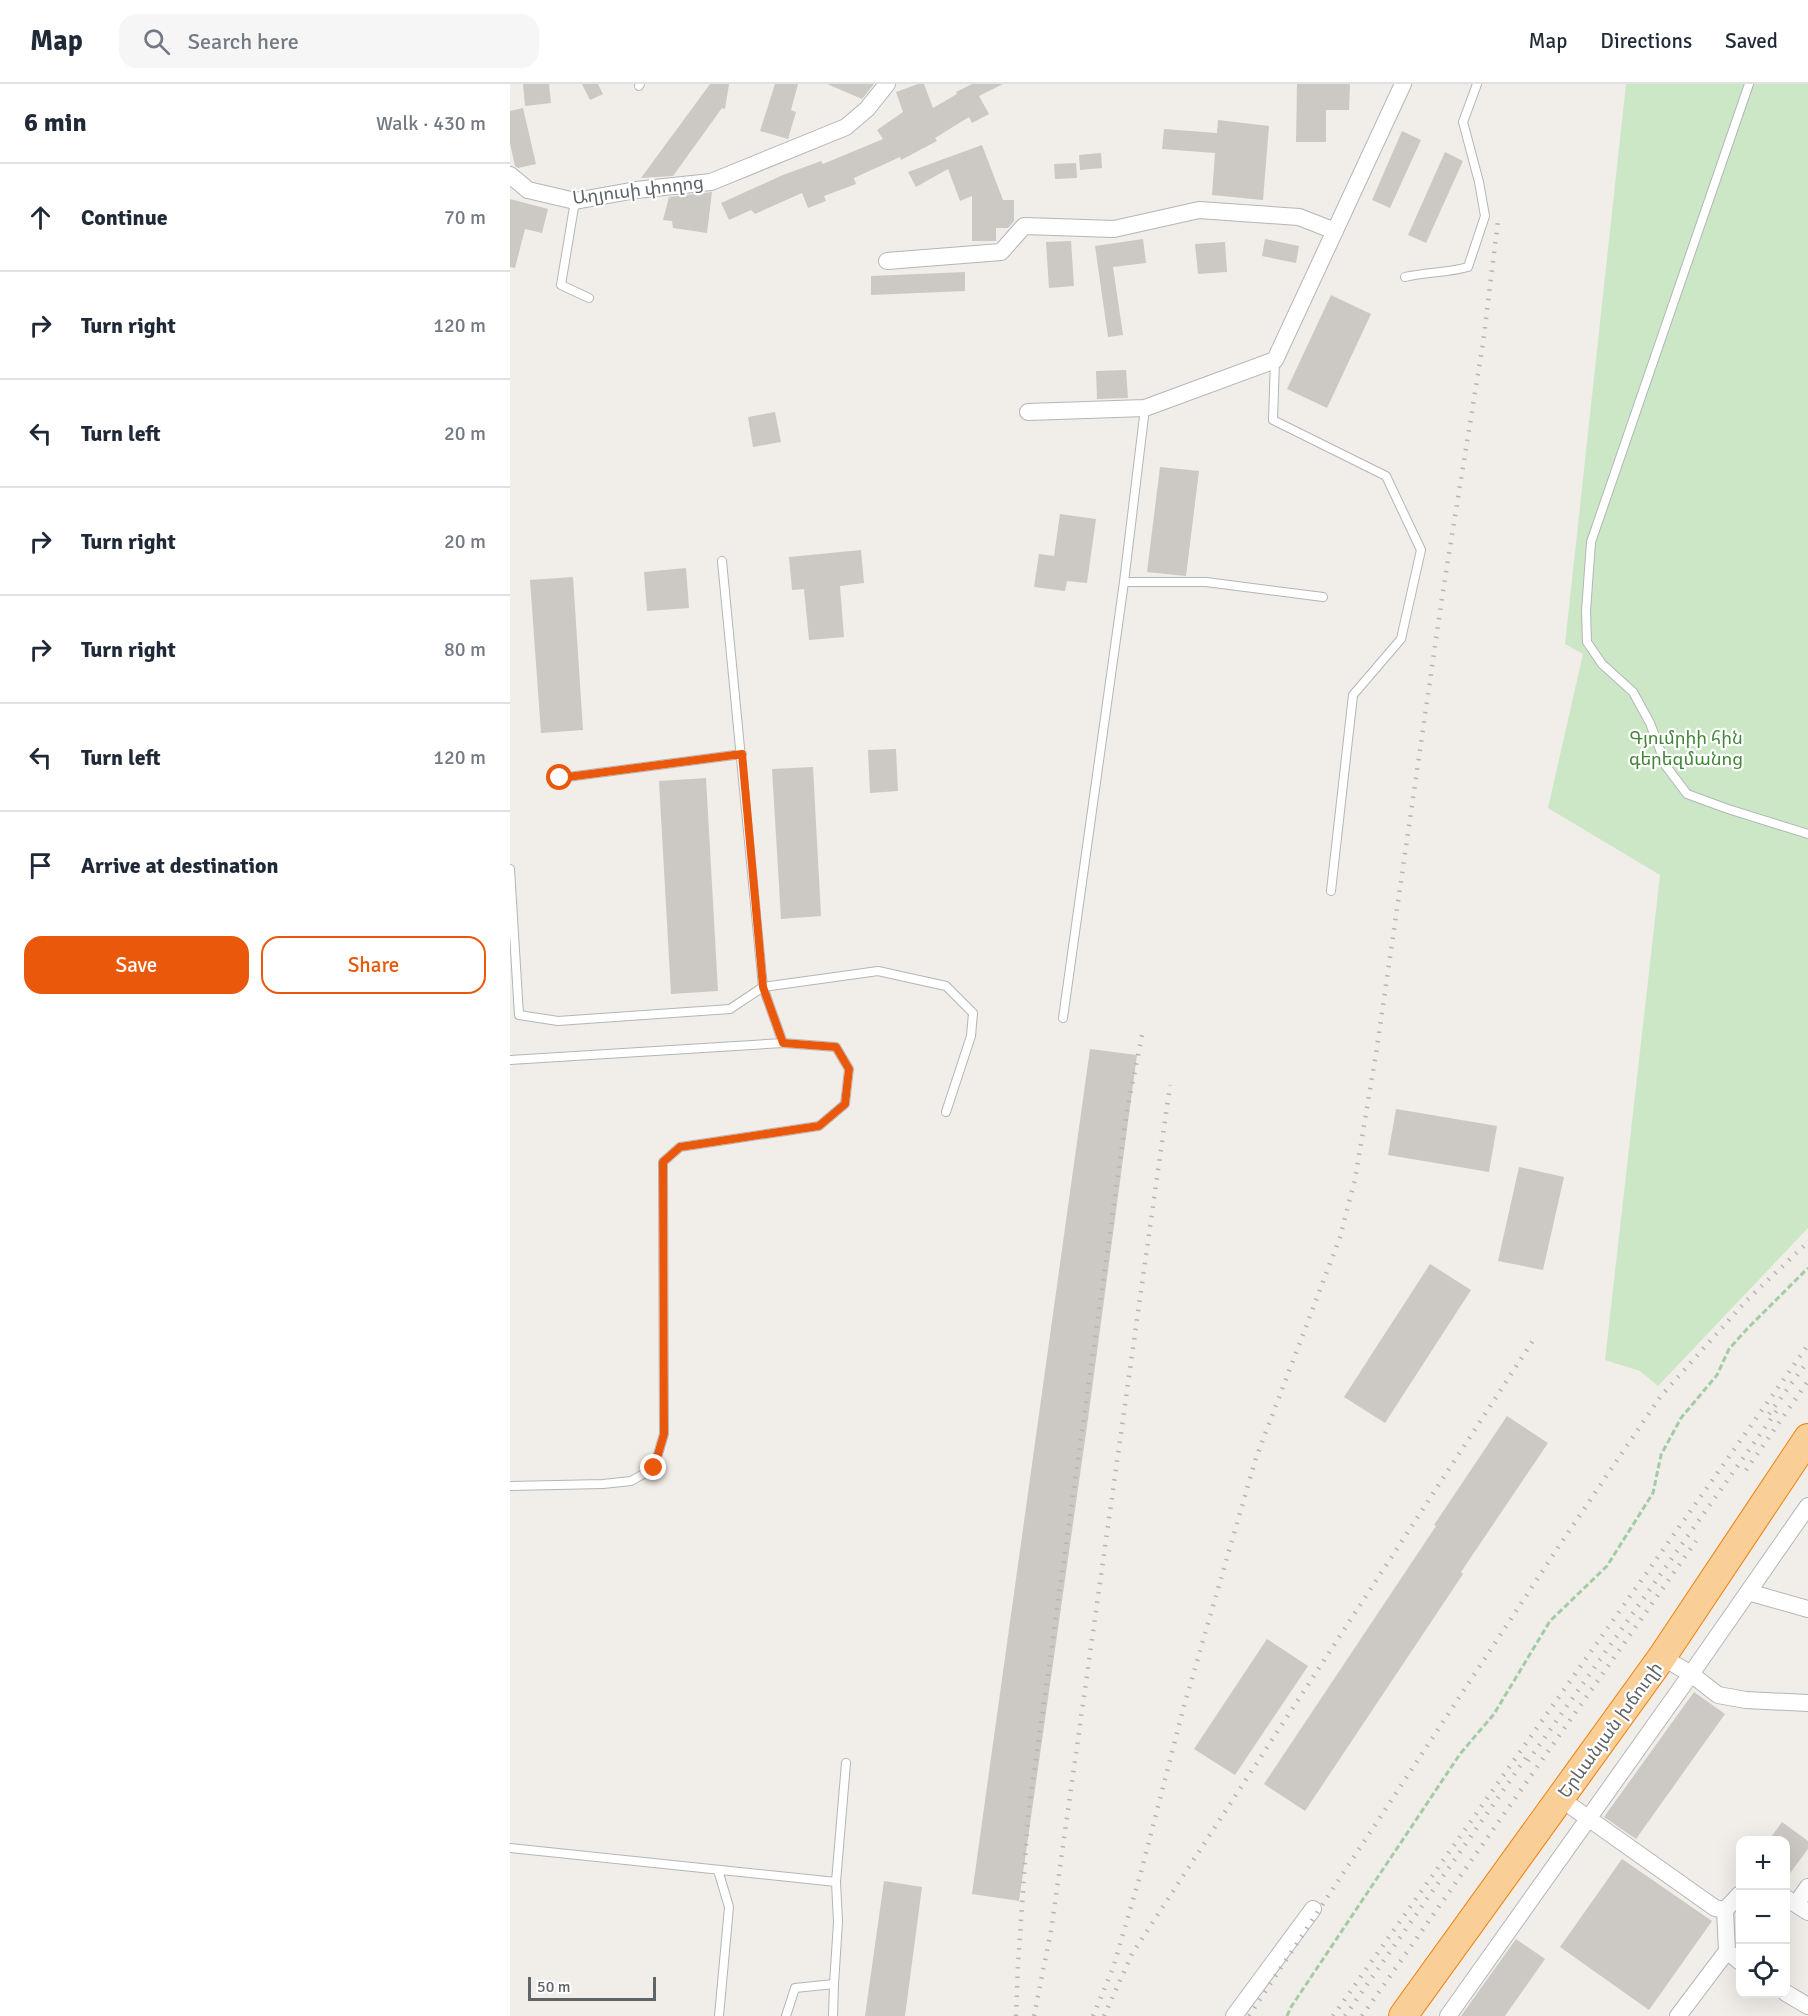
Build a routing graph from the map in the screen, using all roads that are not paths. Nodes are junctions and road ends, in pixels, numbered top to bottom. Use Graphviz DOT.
graph roads {
  1 [pos="887,84"];
  2 [pos="1403,84"];
  3 [pos="1477,84"];
  4 [pos="1749,84"];
  5 [pos="510,175"];
  6 [pos="575,201"];
  7 [pos="1335,231"];
  8 [pos="887,261"];
  9 [pos="1405,277"];
  10 [pos="589,298"];
  11 [pos="1275,360"];
  12 [pos="1145,408"];
  13 [pos="1028,412"];
  14 [pos="722,561"];
  15 [pos="1124,582"];
  16 [pos="1323,597"];
  17 [pos="742,754"];
  18 [pos="560,778"];
  19 [pos="1808,834"];
  20 [pos="510,869"];
  21 [pos="1331,891"];
  22 [pos="763,987"];
  23 [pos="1063,1018"];
  24 [pos="783,1043"];
  25 [pos="510,1060"];
  26 [pos="946,1112"];
  27 [pos="1808,1438"];
  28 [pos="510,1486"];
  29 [pos="1808,1506"];
  30 [pos="1748,1592"];
  31 [pos="1808,1609"];
  32 [pos="1662,1657"];
  33 [pos="1692,1674"];
  34 [pos="1808,1703"];
  35 [pos="846,1763"];
  36 [pos="1561,1799"];
  37 [pos="1587,1819"];
  38 [pos="510,1848"];
  39 [pos="718,1870"];
  40 [pos="836,1882"];
  41 [pos="1808,1887"];
  42 [pos="1736,1898"];
  43 [pos="1797,1905"];
  44 [pos="1313,1909"];
  45 [pos="1725,1910"];
  46 [pos="1727,1951"];
  47 [pos="1736,1959"];
  48 [pos="834,1984"];
  49 [pos="1790,1996"];
  50 [pos="1808,2006"];
  51 [pos="719,2016"];
  52 [pos="786,2016"];
  53 [pos="833,2016"];
  54 [pos="1234,2016"];
  55 [pos="1403,2016"];
  56 [pos="1448,2016"];
  57 [pos="1677,2016"];
  1 -- 6 [label="street, Աղյուսի փողոց"];
  2 -- 7 [label="street"];
  3 -- 9 [label="lane"];
  4 -- 19 [label="lane"];
  5 -- 6 [label="street, Աղյուսի փողոց"];
  6 -- 10 [label="lane"];
  7 -- 8 [label="street"];
  7 -- 11 [label="street"];
  11 -- 12 [label="street"];
  11 -- 21 [label="lane"];
  12 -- 13 [label="street"];
  12 -- 15 [label="lane"];
  14 -- 17 [label="lane"];
  15 -- 16 [label="lane"];
  15 -- 23 [label="lane"];
  17 -- 18 [label="lane"];
  17 -- 22 [label="lane"];
  20 -- 22 [label="lane"];
  22 -- 24 [label="lane"];
  22 -- 26 [label="lane"];
  24 -- 25 [label="lane"];
  24 -- 28 [label="lane"];
  27 -- 32 [label="highway, Երևանյան խճուղի"];
  29 -- 30 [label="street"];
  30 -- 31 [label="street"];
  30 -- 33 [label="street"];
  32 -- 33 [label="street"];
  32 -- 36 [label="highway, Երևանյան խճուղի"];
  33 -- 34 [label="street"];
  33 -- 37 [label="street"];
  35 -- 40 [label="lane"];
  36 -- 37 [label="street"];
  36 -- 55 [label="highway, Երևանյան խճուղի"];
  37 -- 45 [label="street"];
  37 -- 56 [label="street"];
  38 -- 39 [label="lane"];
  39 -- 40 [label="lane"];
  39 -- 51 [label="lane"];
  40 -- 48 [label="lane"];
  41 -- 43 [label="street"];
  42 -- 45 [label="street"];
  44 -- 54 [label="street"];
  45 -- 46 [label="street"];
  46 -- 47 [label="street"];
  46 -- 57 [label="street"];
  48 -- 52 [label="lane"];
  48 -- 53 [label="lane"];
  49 -- 50 [label="street"];
}
